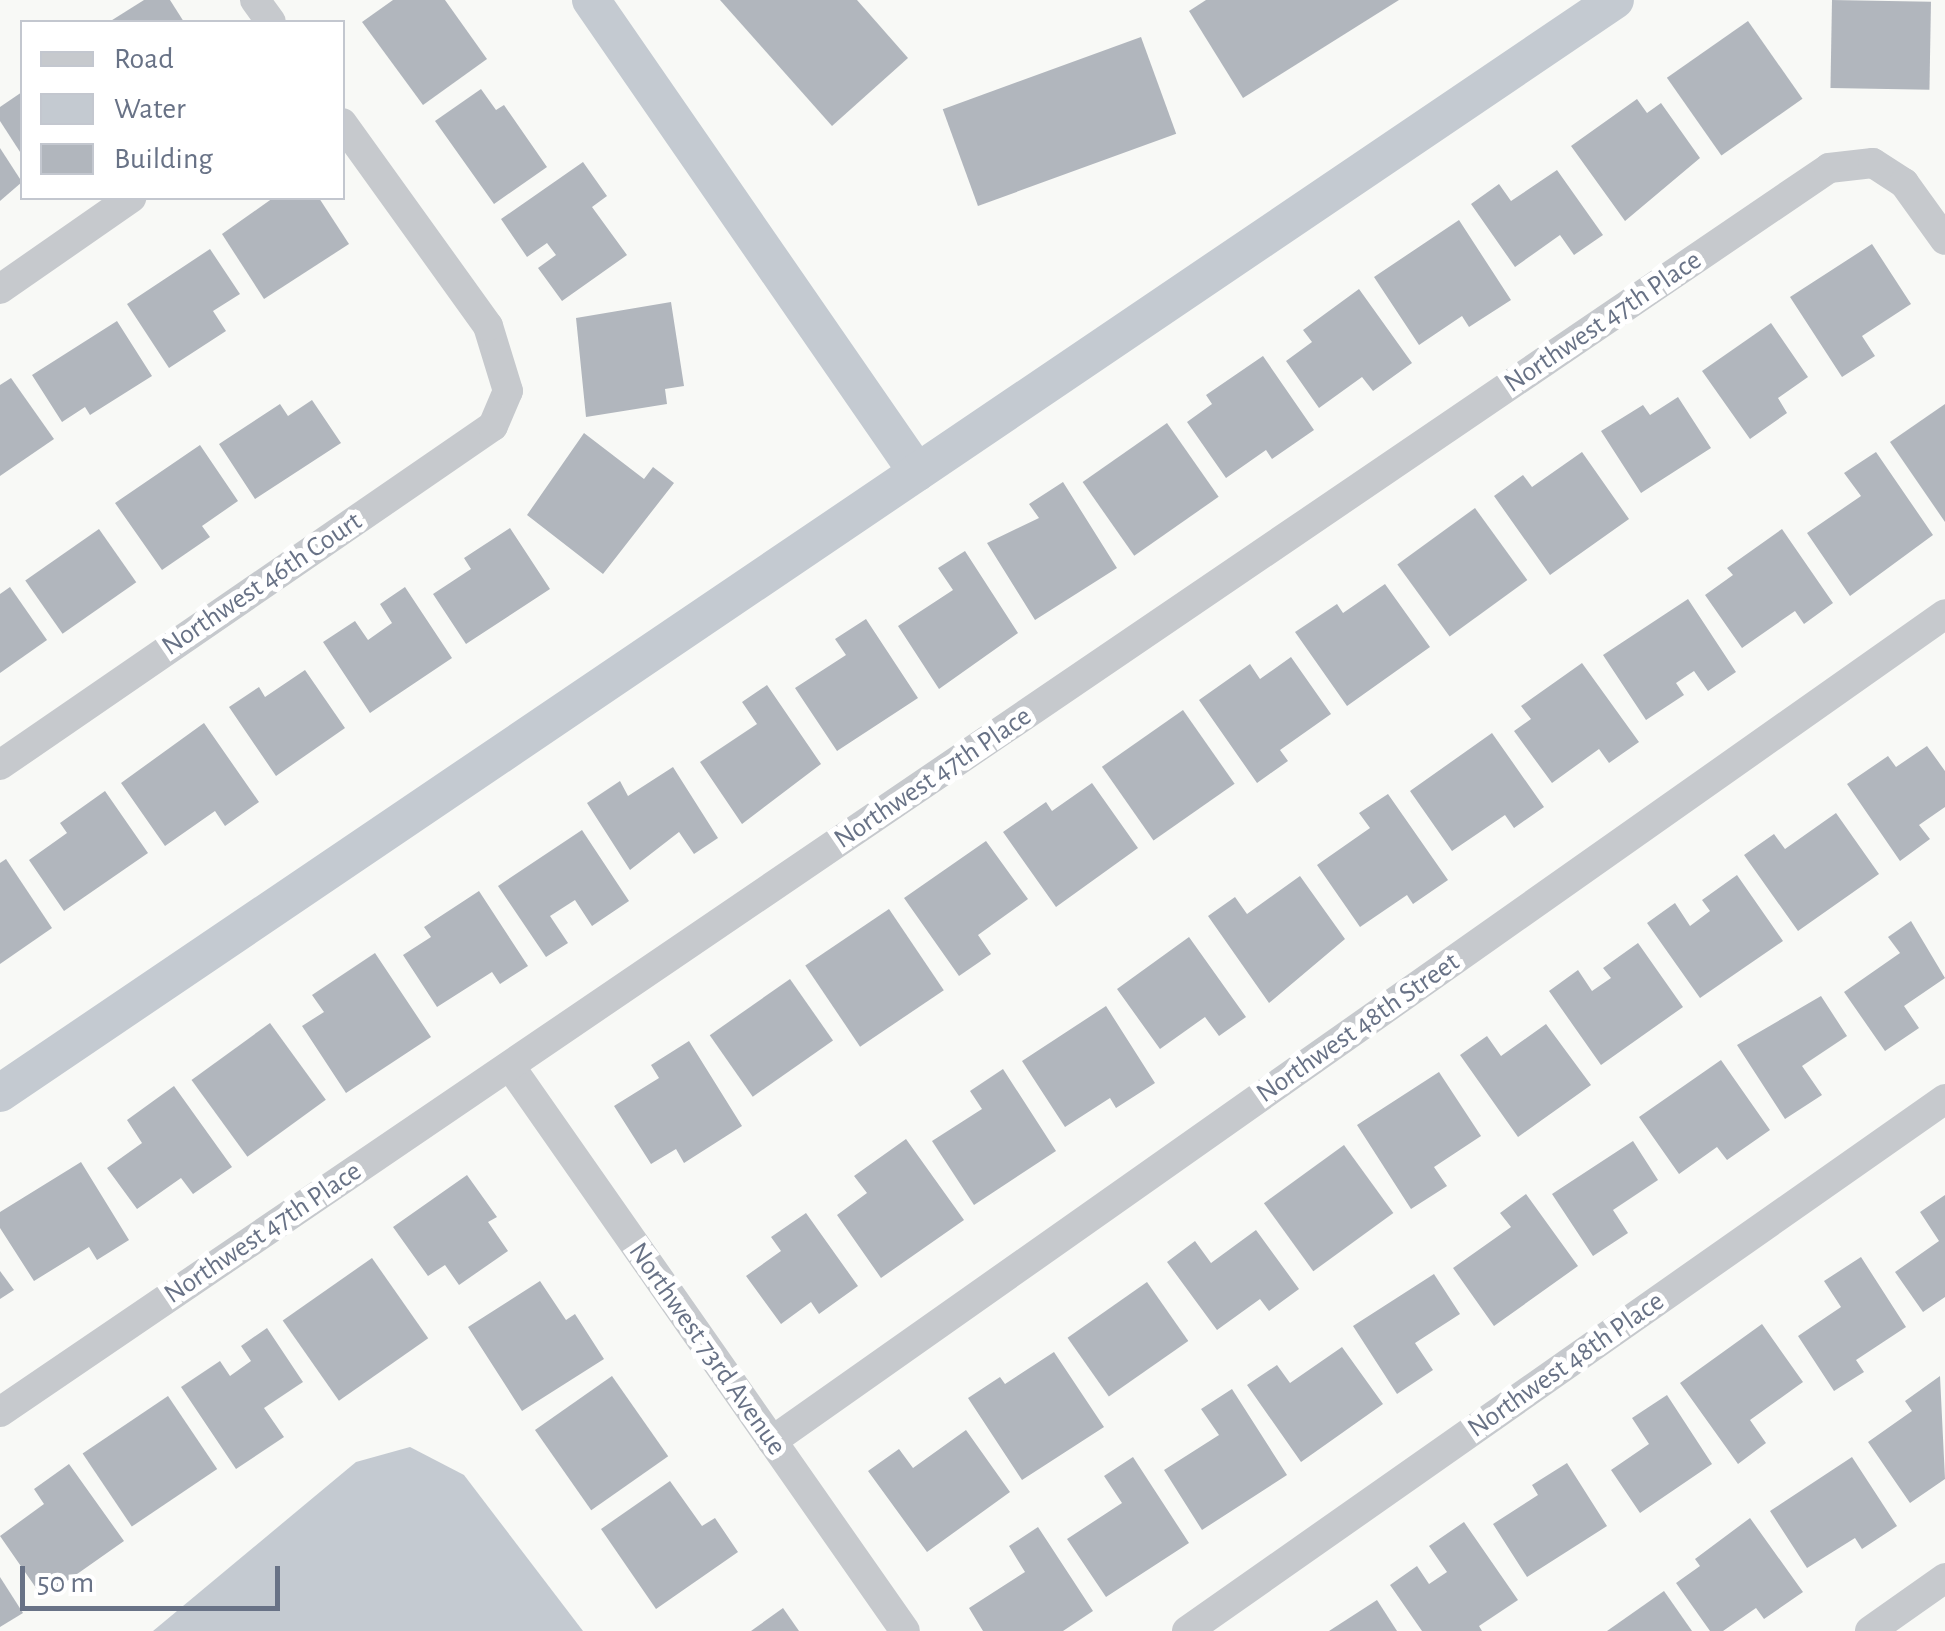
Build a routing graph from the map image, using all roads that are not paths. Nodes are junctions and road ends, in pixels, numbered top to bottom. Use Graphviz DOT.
graph roads {
  1 [pos="345,126"];
  2 [pos="128,200"];
  3 [pos="1945,240"];
  4 [pos="0,289"];
  5 [pos="1945,614"];
  6 [pos="0,765"];
  7 [pos="510,1066"];
  8 [pos="1945,1100"];
  9 [pos="0,1412"];
  10 [pos="772,1441"];
  11 [pos="1945,1578"];
  12 [pos="905,1631"];
  13 [pos="1187,1631"];
  14 [pos="1870,1631"];
  1 -- 6 [label="street, Northwest 46th Court"];
  2 -- 4 [label="street"];
  3 -- 7 [label="street, Northwest 47th Place"];
  5 -- 10 [label="street, Northwest 48th Street"];
  7 -- 9 [label="street, Northwest 47th Place"];
  7 -- 10 [label="street, Northwest 73rd Avenue"];
  8 -- 13 [label="street, Northwest 48th Place"];
  10 -- 12 [label="street, Northwest 73rd Avenue"];
  11 -- 14 [label="street"];
}
